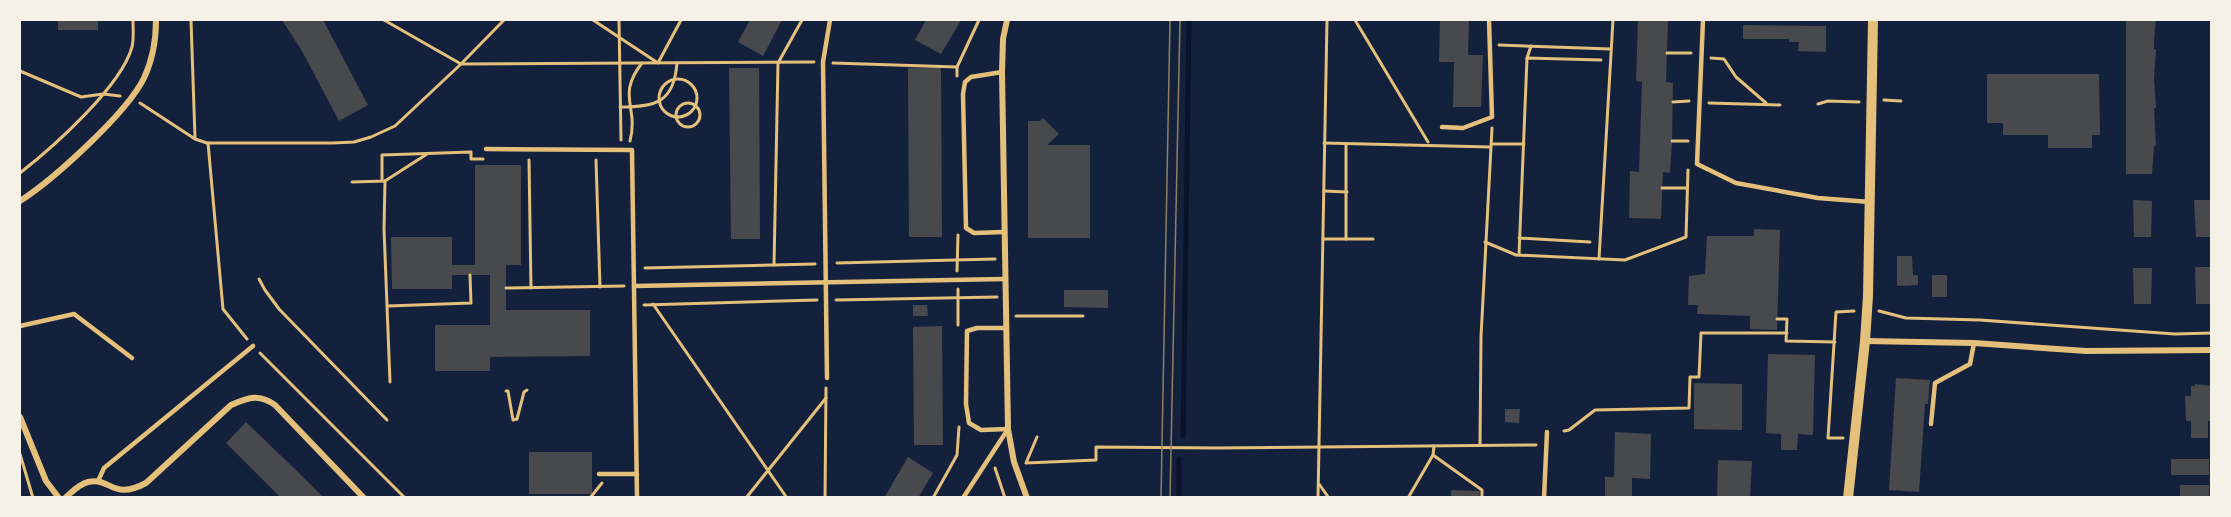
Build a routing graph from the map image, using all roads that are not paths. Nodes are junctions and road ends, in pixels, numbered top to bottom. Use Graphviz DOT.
graph roads {
  1 [pos="156,20"];
  2 [pos="830,20"];
  3 [pos="1007,20"];
  4 [pos="1489,20"];
  5 [pos="1703,20"];
  6 [pos="1873,20"];
  7 [pos="1002,72"];
  8 [pos="1442,127"];
  9 [pos="486,148"];
  10 [pos="20,201"];
  11 [pos="1870,202"];
  12 [pos="1004,232"];
  13 [pos="1004,279"];
  14 [pos="826,281"];
  15 [pos="634,286"];
  16 [pos="20,326"];
  17 [pos="1006,328"];
  18 [pos="1866,341"];
  19 [pos="1974,343"];
  20 [pos="253,346"];
  21 [pos="2211,350"];
  22 [pos="132,358"];
  23 [pos="827,378"];
  24 [pos="20,418"];
  25 [pos="1931,424"];
  26 [pos="1008,429"];
  27 [pos="1547,432"];
  28 [pos="599,474"];
  29 [pos="637,474"];
  30 [pos="98,481"];
  31 [pos="59,498"];
  32 [pos="65,498"];
  33 [pos="364,498"];
  34 [pos="637,498"];
  35 [pos="963,498"];
  36 [pos="1027,498"];
  37 [pos="1544,498"];
  38 [pos="1848,498"];
  1 -- 10 [label="street"];
  2 -- 14 [label="lane"];
  3 -- 7 [label="street"];
  4 -- 8 [label="lane"];
  5 -- 11 [label="lane"];
  6 -- 11 [label="street"];
  7 -- 12 [label="street"];
  7 -- 12 [label="lane"];
  9 -- 15 [label="lane"];
  11 -- 18 [label="street"];
  12 -- 13 [label="street"];
  13 -- 14 [label="lane"];
  13 -- 17 [label="street"];
  14 -- 15 [label="lane"];
  14 -- 23 [label="lane"];
  15 -- 29 [label="lane"];
  16 -- 22 [label="lane"];
  17 -- 26 [label="street"];
  17 -- 26 [label="lane"];
  18 -- 19 [label="street"];
  18 -- 38 [label="street"];
  19 -- 21 [label="street"];
  19 -- 25 [label="lane"];
  20 -- 30 [label="lane"];
  24 -- 31 [label="street"];
  26 -- 35 [label="lane"];
  26 -- 36 [label="street"];
  27 -- 37 [label="lane"];
  28 -- 29 [label="lane"];
  29 -- 34 [label="lane"];
  30 -- 32 [label="street"];
  30 -- 33 [label="street"];
}
